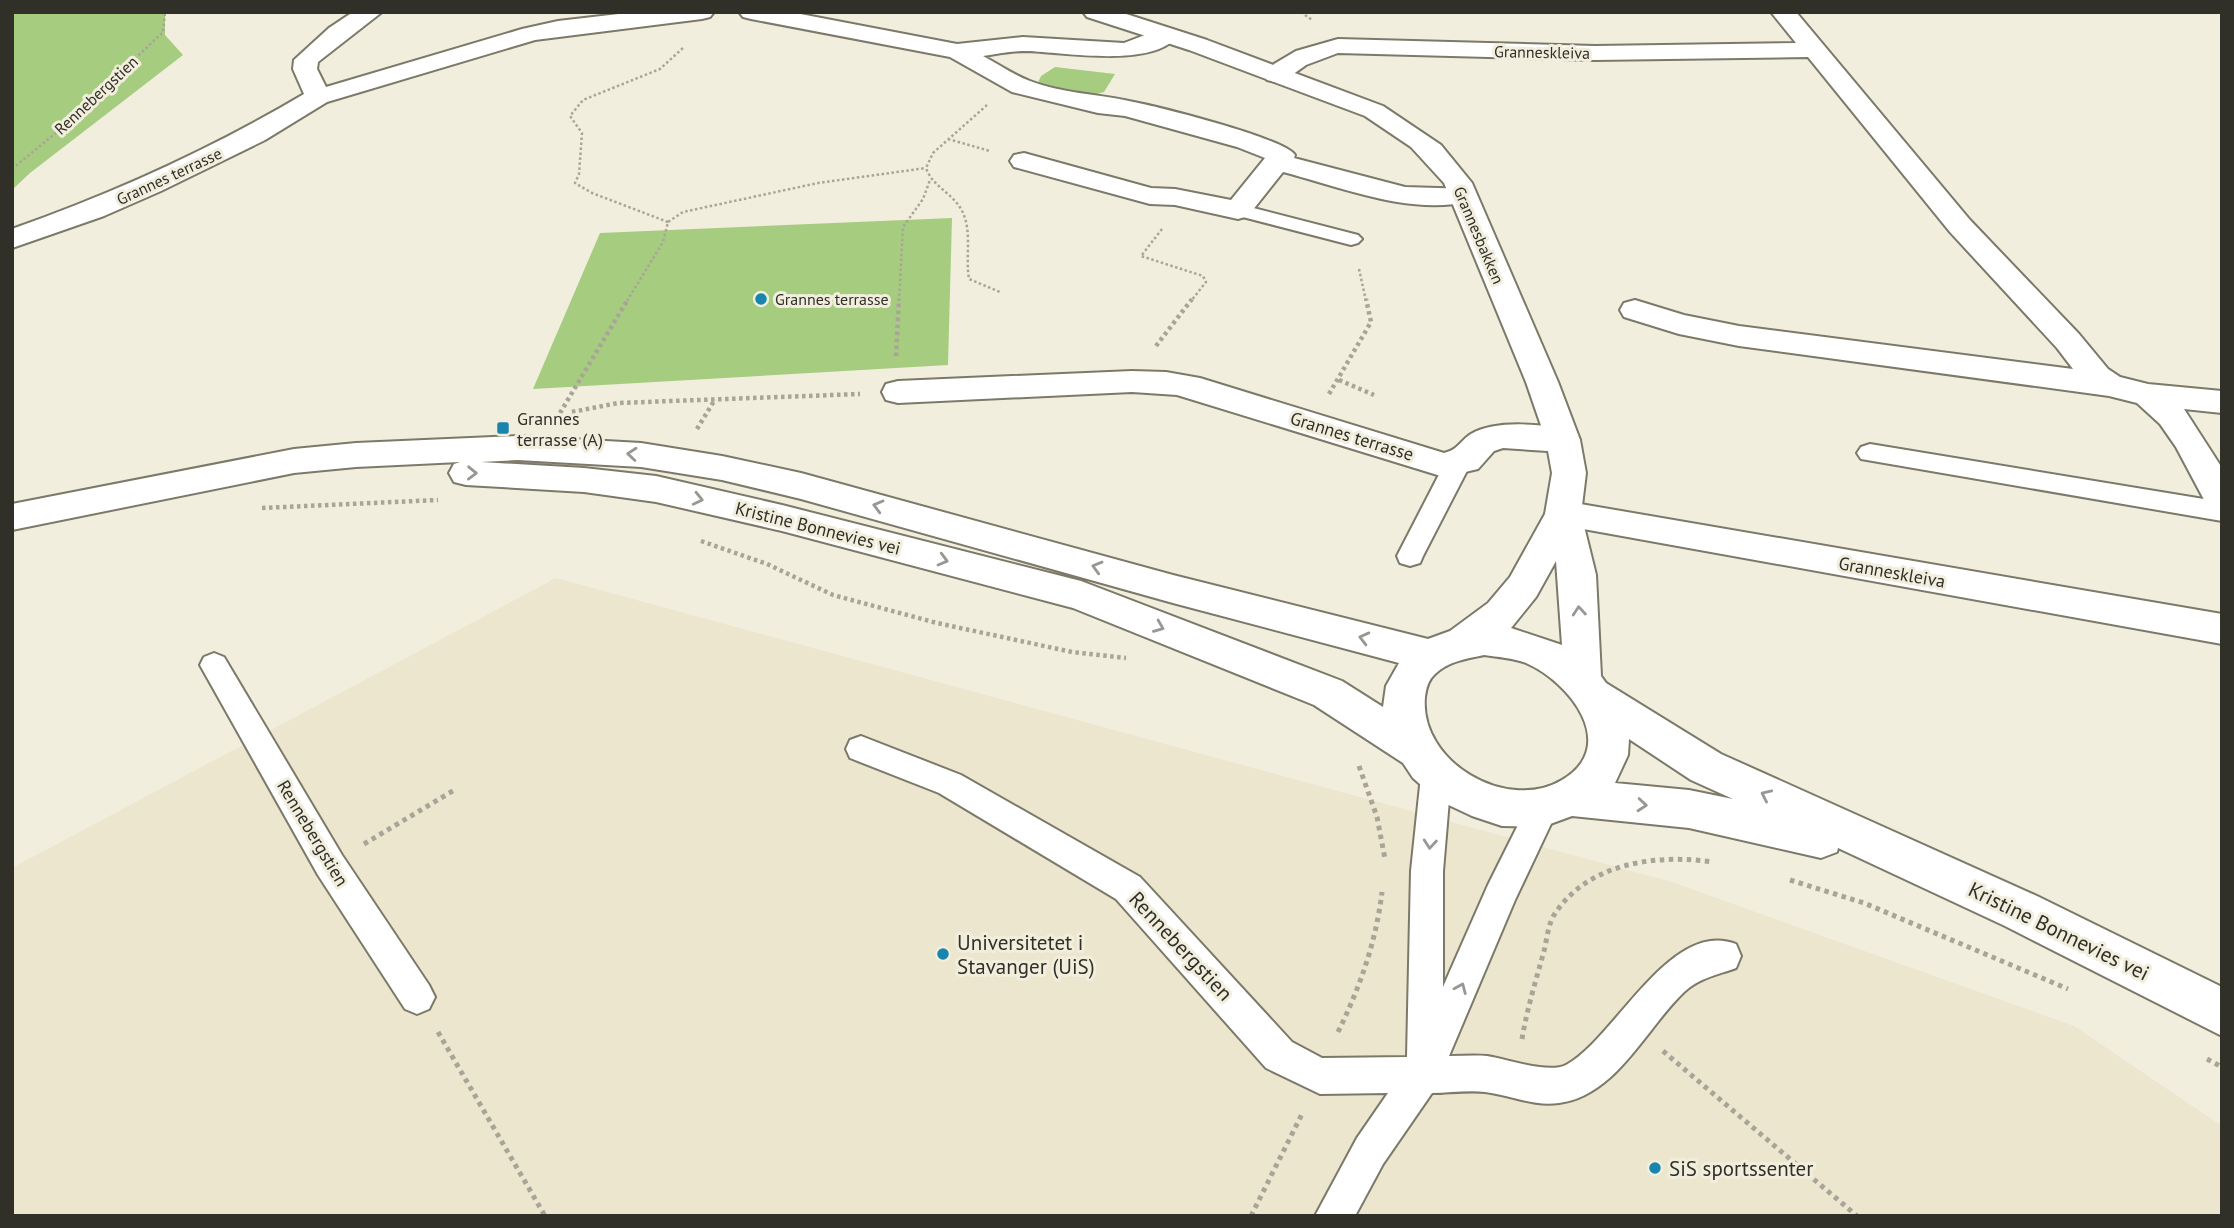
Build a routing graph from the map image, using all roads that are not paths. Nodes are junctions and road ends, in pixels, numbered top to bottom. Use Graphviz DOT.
graph roads {
  1 [pos="369,12"];
  2 [pos="701,12"];
  3 [pos="751,12"];
  4 [pos="1095,12"];
  5 [pos="1783,12"];
  6 [pos="1166,35"];
  7 [pos="1815,50"];
  8 [pos="957,51"];
  9 [pos="1276,75"];
  10 [pos="318,97"];
  11 [pos="1024,161"];
  12 [pos="1278,162"];
  13 [pos="1461,195"];
  14 [pos="1238,210"];
  15 [pos="12,239"];
  16 [pos="1351,239"];
  17 [pos="1635,310"];
  18 [pos="2109,385"];
  19 [pos="898,393"];
  20 [pos="2148,395"];
  21 [pos="2222,402"];
  22 [pos="1563,440"];
  23 [pos="1870,453"];
  24 [pos="1459,461"];
  25 [pos="184,484"];
  26 [pos="2222,500"];
  27 [pos="2222,512"];
  28 [pos="1563,514"];
  29 [pos="12,516"];
  30 [pos="1410,556"];
  31 [pos="2222,629"];
  32 [pos="1447,648"];
  33 [pos="214,665"];
  34 [pos="1588,687"];
  35 [pos="861,749"];
  36 [pos="1425,763"];
  37 [pos="1558,803"];
  38 [pos="1895,855"];
  39 [pos="1724,956"];
  40 [pos="418,998"];
  41 [pos="2222,1012"];
  42 [pos="1424,1073"];
  43 [pos="1334,1216"];
  1 -- 10 [label="street"];
  2 -- 10 [label="street, Grannes terrasse"];
  3 -- 8 [label="street"];
  4 -- 6 [label="street, Grannesbakken"];
  5 -- 7 [label="street"];
  6 -- 8 [label="street"];
  6 -- 9 [label="street, Grannesbakken"];
  7 -- 9 [label="street, Granneskleiva"];
  7 -- 18 [label="street"];
  8 -- 12 [label="street"];
  9 -- 13 [label="street, Grannesbakken"];
  10 -- 15 [label="street, Grannes terrasse"];
  11 -- 14 [label="street"];
  12 -- 13 [label="street"];
  12 -- 14 [label="street"];
  13 -- 22 [label="street, Grannesbakken"];
  14 -- 16 [label="lane"];
  17 -- 18 [label="street"];
  18 -- 20 [label="street"];
  19 -- 24 [label="street, Grannes terrasse"];
  20 -- 21 [label="street"];
  20 -- 26 [label="street"];
  22 -- 24 [label="street"];
  22 -- 28 [label="street, Grannesbakken"];
  23 -- 27 [label="lane"];
  24 -- 30 [label="lane"];
  25 -- 29 [label="street, Kristine Bonnevies vei"];
  32 -- 25 [label="street, Kristine Bonnevies vei, one-way"];
  25 -- 36 [label="street, Kristine Bonnevies vei, one-way"];
  28 -- 31 [label="street, Granneskleiva"];
  28 -- 32 [label="street, Grannesbakken"];
  34 -- 28 [label="street, Grannesbakken, one-way"];
  32 -- 34 [label="street"];
  32 -- 36 [label="street"];
  33 -- 40 [label="lane, Rennebergstien"];
  34 -- 37 [label="street"];
  38 -- 34 [label="street, Kristine Bonnevies vei, one-way"];
  35 -- 42 [label="lane, Rennebergstien"];
  36 -- 37 [label="street"];
  36 -- 42 [label="lane, one-way"];
  37 -- 38 [label="street, Kristine Bonnevies vei, one-way"];
  42 -- 37 [label="lane, one-way"];
  38 -- 41 [label="street, Kristine Bonnevies vei"];
  39 -- 42 [label="lane, Rennebergstien"];
  42 -- 43 [label="lane"];
}
